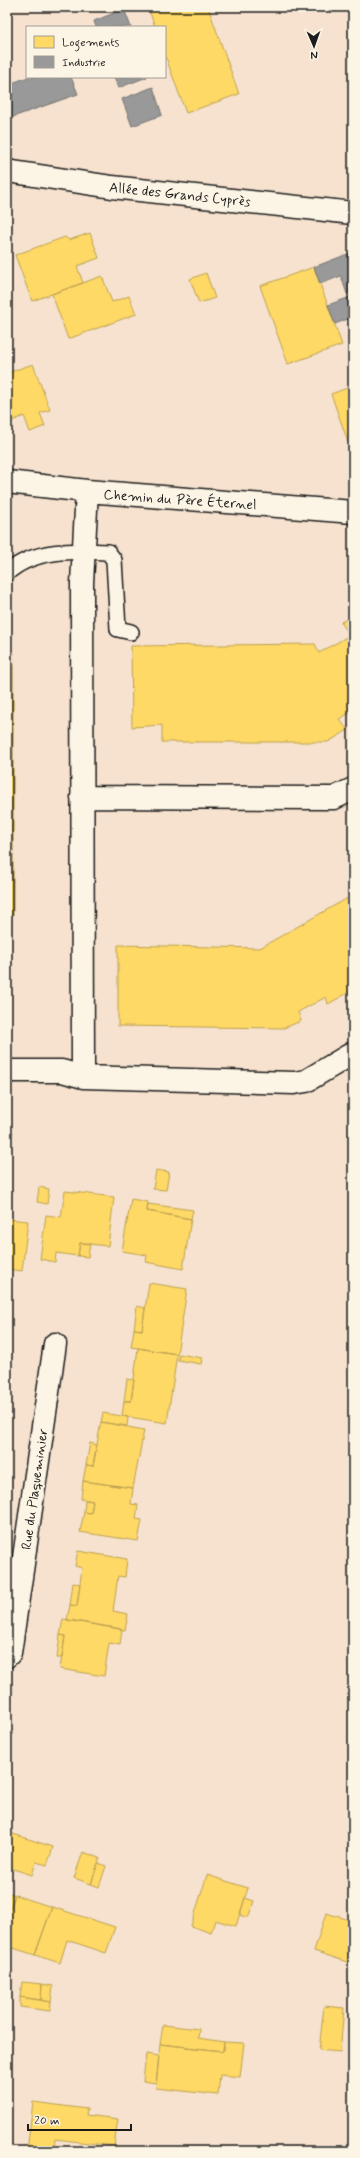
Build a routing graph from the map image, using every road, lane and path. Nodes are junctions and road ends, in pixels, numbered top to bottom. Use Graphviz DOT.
graph roads {
  1 [pos="7,172"];
  2 [pos="353,213"];
  3 [pos="7,482"];
  4 [pos="87,491"];
  5 [pos="353,512"];
  6 [pos="83,550"];
  7 [pos="7,573"];
  8 [pos="131,632"];
  9 [pos="353,789"];
  10 [pos="82,797"];
  11 [pos="353,1053"];
  12 [pos="7,1071"];
  13 [pos="83,1077"];
  14 [pos="55,1344"];
  15 [pos="7,1656"];
  1 -- 2 [label="street, Allée des Grands Cyprès"];
  3 -- 4 [label="street, Chemin du Père Éternel"];
  4 -- 5 [label="street, Chemin du Père Éternel"];
  4 -- 6 [label="street"];
  6 -- 7 [label="lane"];
  6 -- 8 [label="lane"];
  6 -- 10 [label="street"];
  9 -- 10 [label="street"];
  10 -- 13 [label="street"];
  11 -- 13 [label="street"];
  12 -- 13 [label="street"];
  14 -- 15 [label="street, Rue du Plaqueminier"];
}
